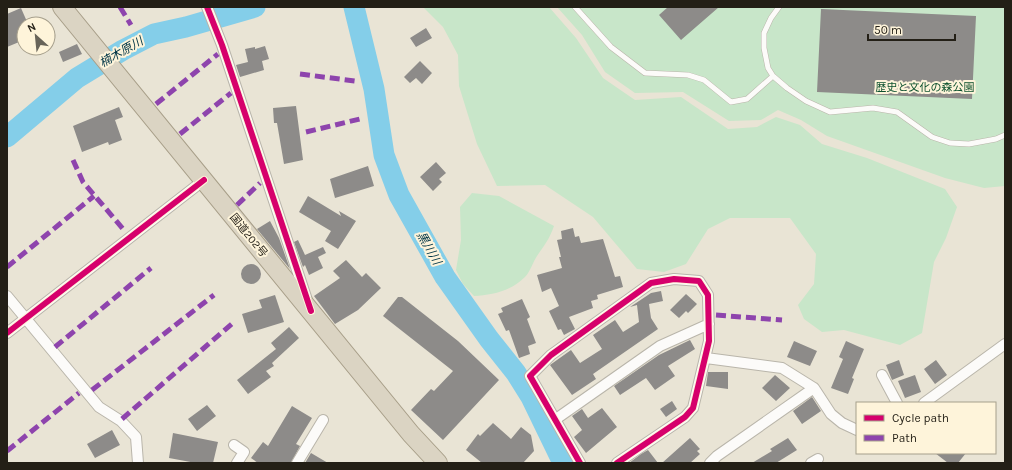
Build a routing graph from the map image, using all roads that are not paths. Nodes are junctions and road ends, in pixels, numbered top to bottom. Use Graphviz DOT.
graph roads {
  1 [pos="62,7"];
  2 [pos="208,7"];
  3 [pos="575,7"];
  4 [pos="779,7"];
  5 [pos="773,76"];
  6 [pos="1005,135"];
  7 [pos="204,180"];
  8 [pos="7,296"];
  9 [pos="311,311"];
  10 [pos="25,319"];
  11 [pos="708,324"];
  12 [pos="7,333"];
  13 [pos="1005,344"];
  14 [pos="706,358"];
  15 [pos="882,375"];
  16 [pos="814,388"];
  17 [pos="896,402"];
  18 [pos="925,402"];
  19 [pos="556,419"];
  20 [pos="323,420"];
  21 [pos="856,430"];
  22 [pos="234,446"];
  23 [pos="138,463"];
  24 [pos="237,463"];
  25 [pos="297,463"];
  26 [pos="438,463"];
  27 [pos="580,463"];
  28 [pos="617,463"];
  29 [pos="710,463"];
  1 -- 7 [label="highway, 国道202号"];
  2 -- 9 [label="street"];
  3 -- 5 [label="lane"];
  4 -- 5 [label="lane"];
  5 -- 6 [label="lane"];
  7 -- 9 [label="highway, 国道202号"];
  7 -- 10 [label="street"];
  8 -- 10 [label="street"];
  9 -- 26 [label="highway, 国道202号"];
  10 -- 12 [label="street"];
  10 -- 23 [label="street"];
  11 -- 14 [label="street"];
  11 -- 19 [label="street"];
  11 -- 19 [label="street"];
  13 -- 18 [label="street"];
  14 -- 16 [label="street"];
  14 -- 28 [label="street"];
  15 -- 17 [label="street"];
  16 -- 21 [label="street"];
  16 -- 29 [label="street"];
  19 -- 27 [label="street"];
  20 -- 25 [label="street"];
  22 -- 24 [label="street"];
}
